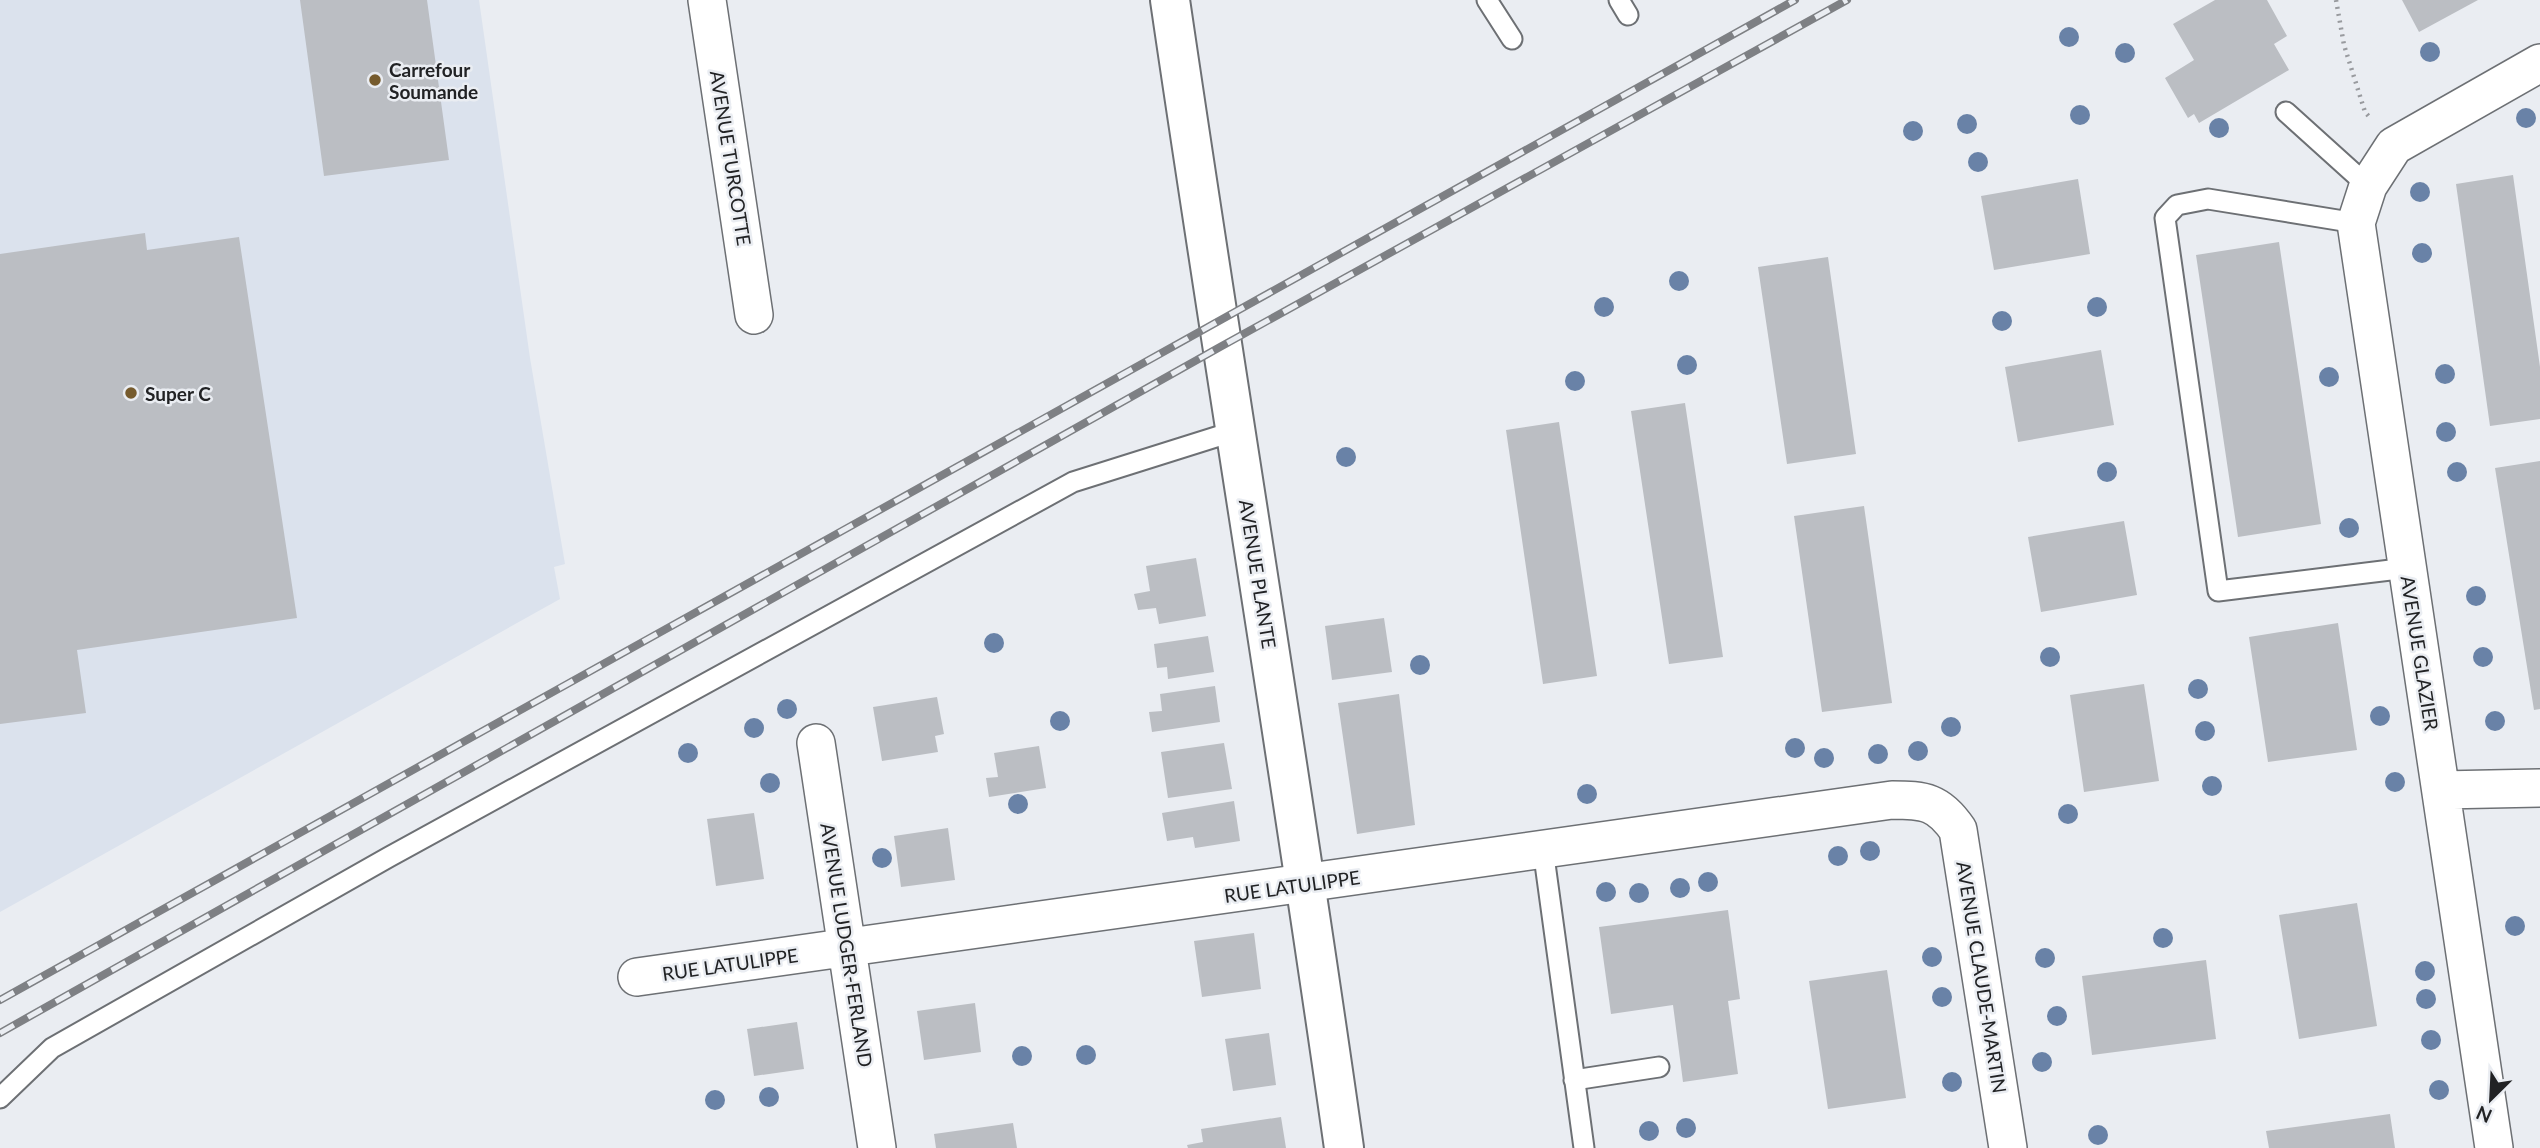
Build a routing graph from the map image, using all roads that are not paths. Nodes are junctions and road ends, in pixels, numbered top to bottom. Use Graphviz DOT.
graph roads {
  1 [pos="707,0"];
  2 [pos="1170,0"];
  3 [pos="1488,0"];
  4 [pos="1512,39"];
  5 [pos="2540,63"];
  6 [pos="2286,112"];
  7 [pos="2381,165"];
  8 [pos="2356,223"];
  9 [pos="754,315"];
  10 [pos="1235,431"];
  11 [pos="2407,568"];
  12 [pos="816,743"];
  13 [pos="2540,788"];
  14 [pos="2441,790"];
  15 [pos="1945,810"];
  16 [pos="1543,849"];
  17 [pos="1307,884"];
  18 [pos="848,948"];
  19 [pos="638,977"];
  20 [pos="1659,1067"];
  21 [pos="1574,1080"];
  22 [pos="0,1098"];
  23 [pos="877,1148"];
  24 [pos="1344,1148"];
  25 [pos="1584,1148"];
  26 [pos="2008,1148"];
  27 [pos="2494,1148"];
  1 -- 9 [label="street, AVENUE TURCOTTE"];
  2 -- 10 [label="street, AVENUE PLANTE"];
  3 -- 4 [label="lane"];
  5 -- 7 [label="street"];
  6 -- 7 [label="lane"];
  7 -- 8 [label="street, AVENUE GLAZIER"];
  8 -- 11 [label="street, AVENUE GLAZIER"];
  8 -- 11 [label="lane"];
  10 -- 17 [label="street, AVENUE PLANTE"];
  10 -- 22 [label="lane"];
  11 -- 14 [label="street, AVENUE GLAZIER"];
  12 -- 18 [label="street, AVENUE LUDGER-FERLAND"];
  13 -- 14 [label="street"];
  14 -- 27 [label="street, AVENUE GLAZIER"];
  15 -- 16 [label="street, RUE LATULIPPE"];
  15 -- 26 [label="street, AVENUE CLAUDE-MARTIN"];
  16 -- 17 [label="street, RUE LATULIPPE"];
  16 -- 21 [label="lane"];
  17 -- 18 [label="street, RUE LATULIPPE"];
  17 -- 24 [label="street, AVENUE PLANTE"];
  18 -- 19 [label="street, RUE LATULIPPE"];
  18 -- 23 [label="street, AVENUE LUDGER-FERLAND"];
  20 -- 21 [label="lane"];
  21 -- 25 [label="lane"];
}
